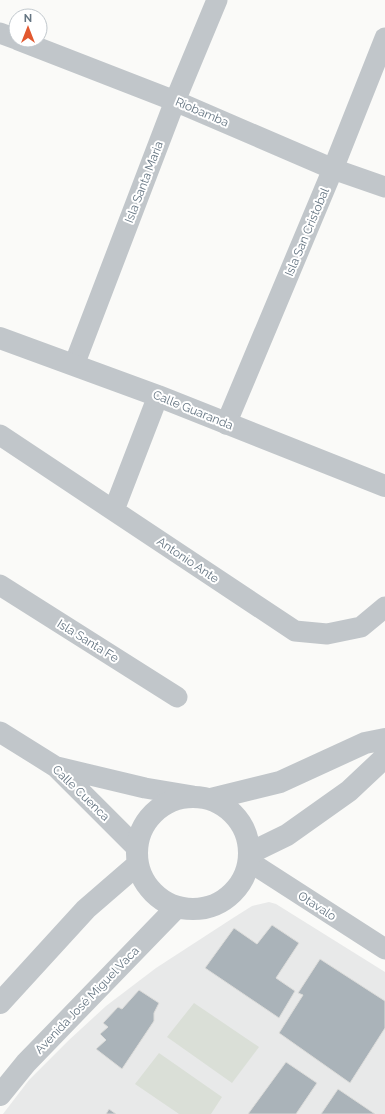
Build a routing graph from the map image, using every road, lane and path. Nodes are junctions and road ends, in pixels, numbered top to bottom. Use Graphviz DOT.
graph roads {
  1 [pos="216,0"];
  2 [pos="385,38"];
  3 [pos="38,48"];
  4 [pos="175,101"];
  5 [pos="333,169"];
  6 [pos="385,187"];
  7 [pos="0,338"];
  8 [pos="74,365"];
  9 [pos="158,396"];
  10 [pos="226,424"];
  11 [pos="0,435"];
  12 [pos="385,486"];
  13 [pos="114,510"];
  14 [pos="0,586"];
  15 [pos="385,607"];
  16 [pos="177,697"];
  17 [pos="0,732"];
  18 [pos="385,739"];
  19 [pos="385,754"];
  20 [pos="56,767"];
  21 [pos="202,798"];
  22 [pos="137,856"];
  23 [pos="250,858"];
  24 [pos="177,907"];
  25 [pos="385,949"];
  26 [pos="3,992"];
  27 [pos="0,1095"];
  1 -- 4 [label="street, Isla Santa Maria"];
  2 -- 5 [label="street, Isla San Cristobal"];
  3 -- 4 [label="street, Riobamba"];
  4 -- 5 [label="street, Riobamba"];
  4 -- 8 [label="street, Isla Santa Maria"];
  5 -- 6 [label="street, Riobamba"];
  5 -- 10 [label="street, Isla San Cristobal"];
  7 -- 8 [label="street, Calle Guaranda"];
  8 -- 9 [label="street, Calle Guaranda"];
  9 -- 10 [label="street, Calle Guaranda"];
  9 -- 13 [label="street"];
  10 -- 12 [label="street, Calle Guaranda"];
  11 -- 13 [label="street, Antonio Ante"];
  13 -- 15 [label="street, Antonio Ante"];
  14 -- 16 [label="street, Isla Santa Fe"];
  17 -- 20 [label="street, Calle Cuenca"];
  18 -- 21 [label="street"];
  19 -- 23 [label="street"];
  20 -- 21 [label="street"];
  20 -- 22 [label="street, Calle Cuenca"];
  21 -- 22 [label="street"];
  21 -- 23 [label="street"];
  22 -- 24 [label="street"];
  22 -- 26 [label="street"];
  23 -- 24 [label="street"];
  23 -- 25 [label="street, Otavalo"];
  24 -- 27 [label="street, Avenida José Miguel Vaca"];
}
